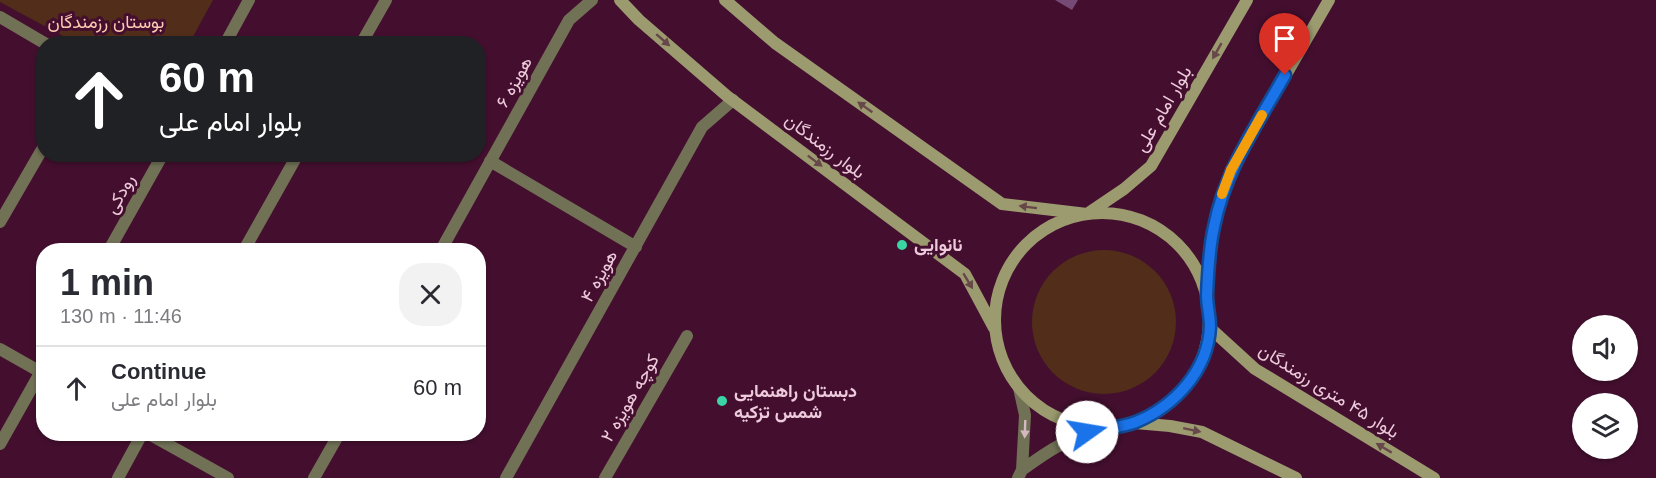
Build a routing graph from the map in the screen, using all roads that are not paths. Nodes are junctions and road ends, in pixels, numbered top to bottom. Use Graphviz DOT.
graph roads {
  1 [pos="249,0"];
  2 [pos="386,0"];
  3 [pos="592,0"];
  4 [pos="620,0"];
  5 [pos="725,0"];
  6 [pos="1247,0"];
  7 [pos="1329,0"];
  8 [pos="738,5"];
  9 [pos="0,17"];
  10 [pos="229,36"];
  11 [pos="366,36"];
  12 [pos="36,38"];
  13 [pos="733,100"];
  14 [pos="36,160"];
  15 [pos="490,161"];
  16 [pos="158,162"];
  17 [pos="294,162"];
  18 [pos="1087,214"];
  19 [pos="0,222"];
  20 [pos="113,243"];
  21 [pos="248,243"];
  22 [pos="445,243"];
  23 [pos="636,247"];
  24 [pos="1207,296"];
  25 [pos="1210,328"];
  26 [pos="995,330"];
  27 [pos="687,336"];
  28 [pos="0,349"];
  29 [pos="36,368"];
  30 [pos="36,381"];
  31 [pos="1019,388"];
  32 [pos="1134,423"];
  33 [pos="1102,428"];
  34 [pos="137,441"];
  35 [pos="162,441"];
  36 [pos="335,441"];
  37 [pos="0,444"];
  38 [pos="1020,474"];
  39 [pos="118,478"];
  40 [pos="228,478"];
  41 [pos="314,478"];
  42 [pos="506,478"];
  43 [pos="604,478"];
  44 [pos="1296,478"];
  45 [pos="1434,478"];
  1 -- 10 [label="street"];
  2 -- 11 [label="street"];
  3 -- 15 [label="street, هویزه ۶"];
  4 -- 13 [label="main road, بلوار رزمندگان, one-way"];
  5 -- 8 [label="main road"];
  6 -- 18 [label="main road, بلوار امام على, one-way"];
  7 -- 24 [label="main road"];
  18 -- 8 [label="main road, one-way"];
  9 -- 12 [label="street"];
  13 -- 23 [label="street, هویزه ۴"];
  13 -- 26 [label="main road, بلوار رزمندگان, one-way"];
  14 -- 19 [label="street"];
  15 -- 22 [label="street, هویزه ۶"];
  15 -- 23 [label="street"];
  16 -- 20 [label="street, رودکی"];
  17 -- 21 [label="street"];
  18 -- 24 [label="main road"];
  18 -- 26 [label="main road"];
  23 -- 42 [label="street, هویزه ۴"];
  24 -- 25 [label="main road"];
  25 -- 32 [label="main road"];
  45 -- 25 [label="main road, بلوار ۴۵ متری رزمندگان, one-way"];
  26 -- 31 [label="main road"];
  27 -- 43 [label="street, کوچه هویزه ۲"];
  28 -- 29 [label="street"];
  30 -- 37 [label="street"];
  31 -- 33 [label="main road"];
  31 -- 38 [label="street, one-way"];
  32 -- 33 [label="main road"];
  32 -- 44 [label="main road, one-way"];
  33 -- 38 [label="street"];
  34 -- 39 [label="street"];
  35 -- 40 [label="street"];
  36 -- 41 [label="street"];
}
